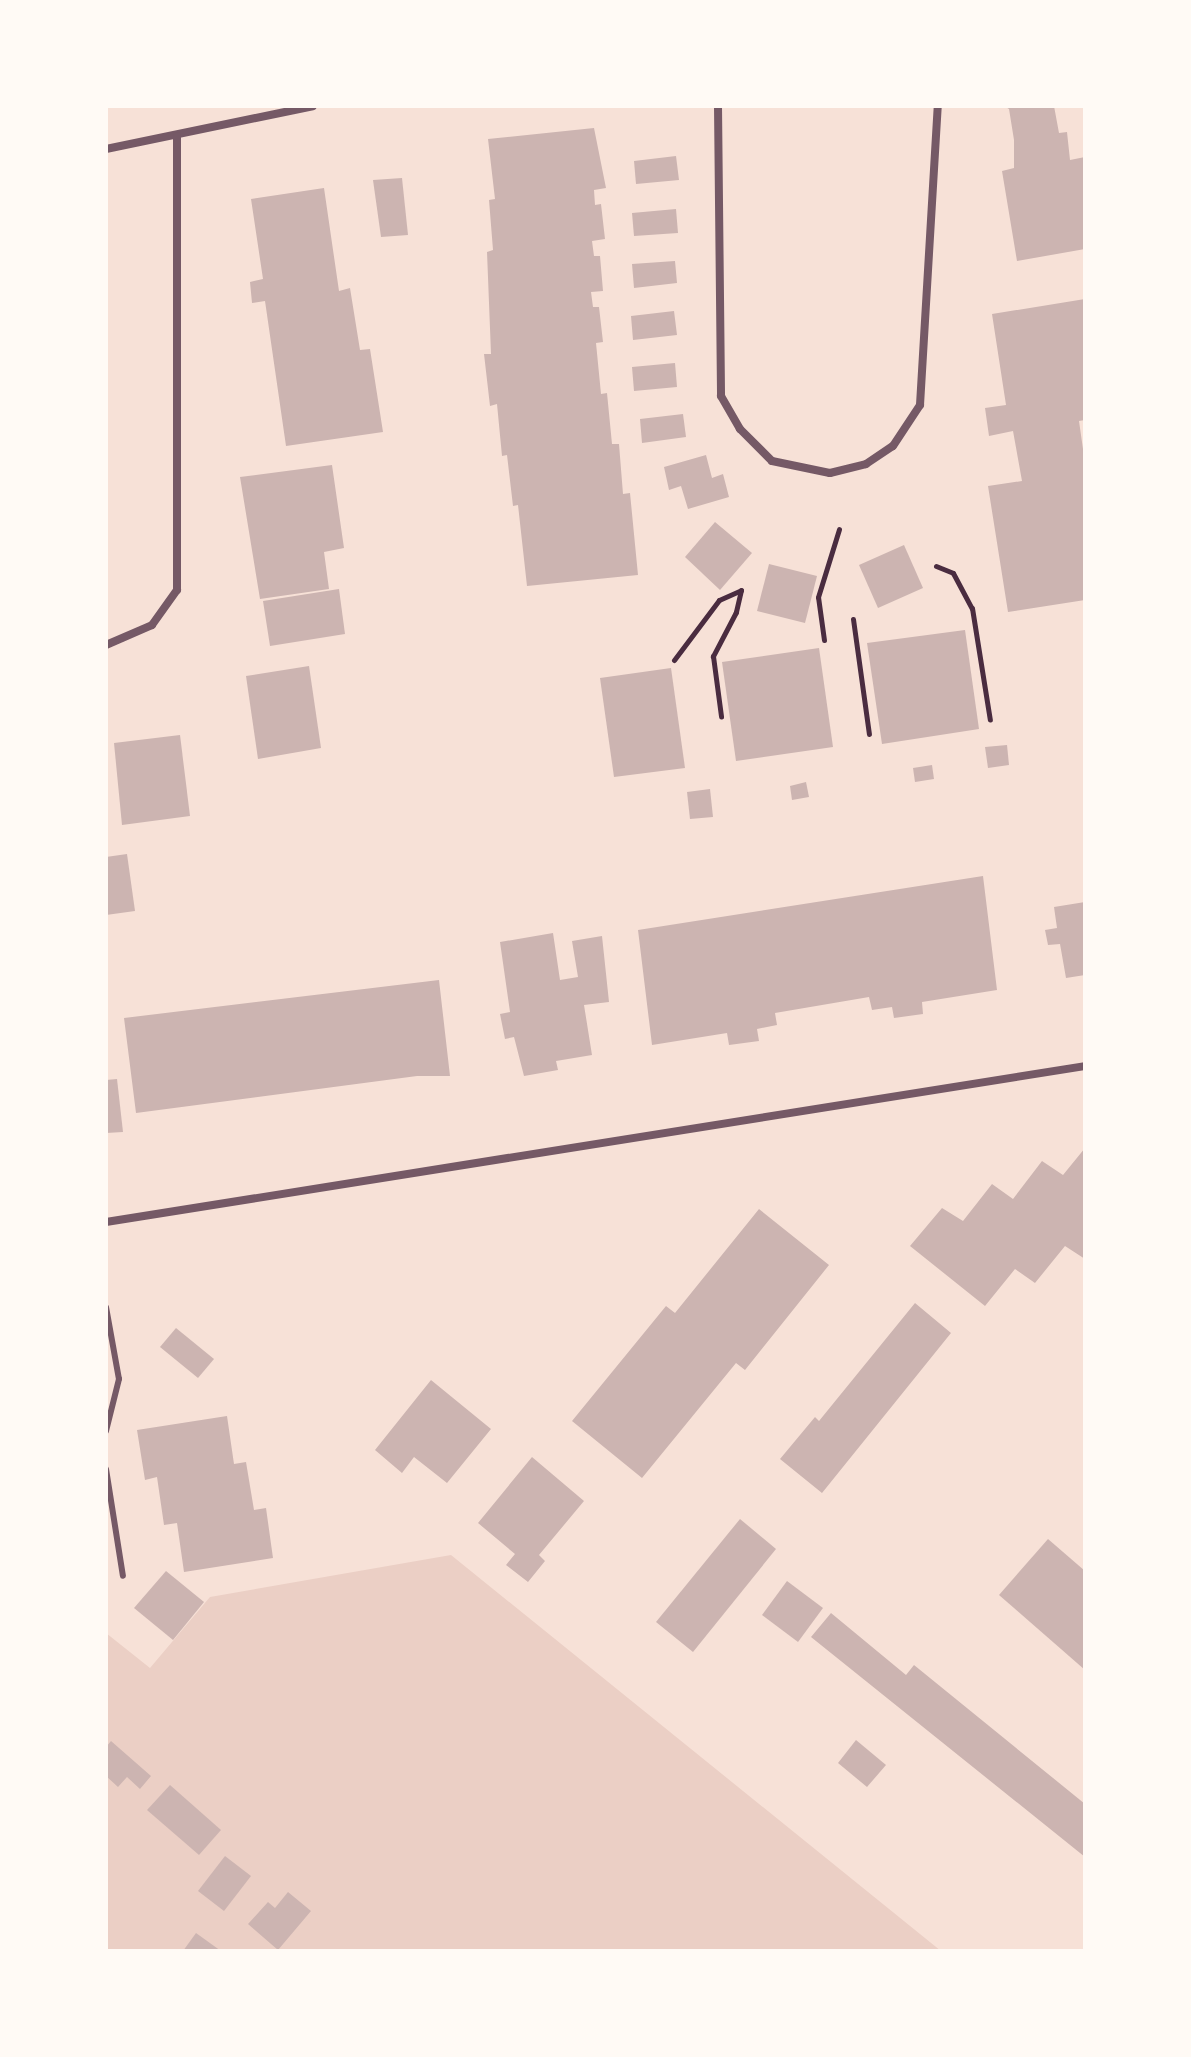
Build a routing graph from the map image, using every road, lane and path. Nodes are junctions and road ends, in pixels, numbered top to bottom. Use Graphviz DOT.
graph roads {
  1 [pos="313,106"];
  2 [pos="718,106"];
  3 [pos="938,106"];
  4 [pos="284,109"];
  5 [pos="177,136"];
  6 [pos="106,149"];
  7 [pos="839,529"];
  8 [pos="936,566"];
  9 [pos="853,619"];
  10 [pos="824,640"];
  11 [pos="106,645"];
  12 [pos="674,660"];
  13 [pos="721,716"];
  14 [pos="990,720"];
  15 [pos="869,734"];
  16 [pos="1085,1066"];
  17 [pos="106,1222"];
  18 [pos="106,1307"];
  19 [pos="106,1431"];
  20 [pos="106,1469"];
  21 [pos="123,1576"];
  1 -- 4 [label="street"];
  2 -- 3 [label="street"];
  4 -- 5 [label="street"];
  5 -- 6 [label="street"];
  5 -- 11 [label="street"];
  7 -- 10 [label="path"];
  8 -- 14 [label="path"];
  9 -- 15 [label="path"];
  12 -- 13 [label="path"];
  16 -- 17 [label="street"];
  18 -- 19 [label="lane"];
  20 -- 21 [label="lane"];
}
